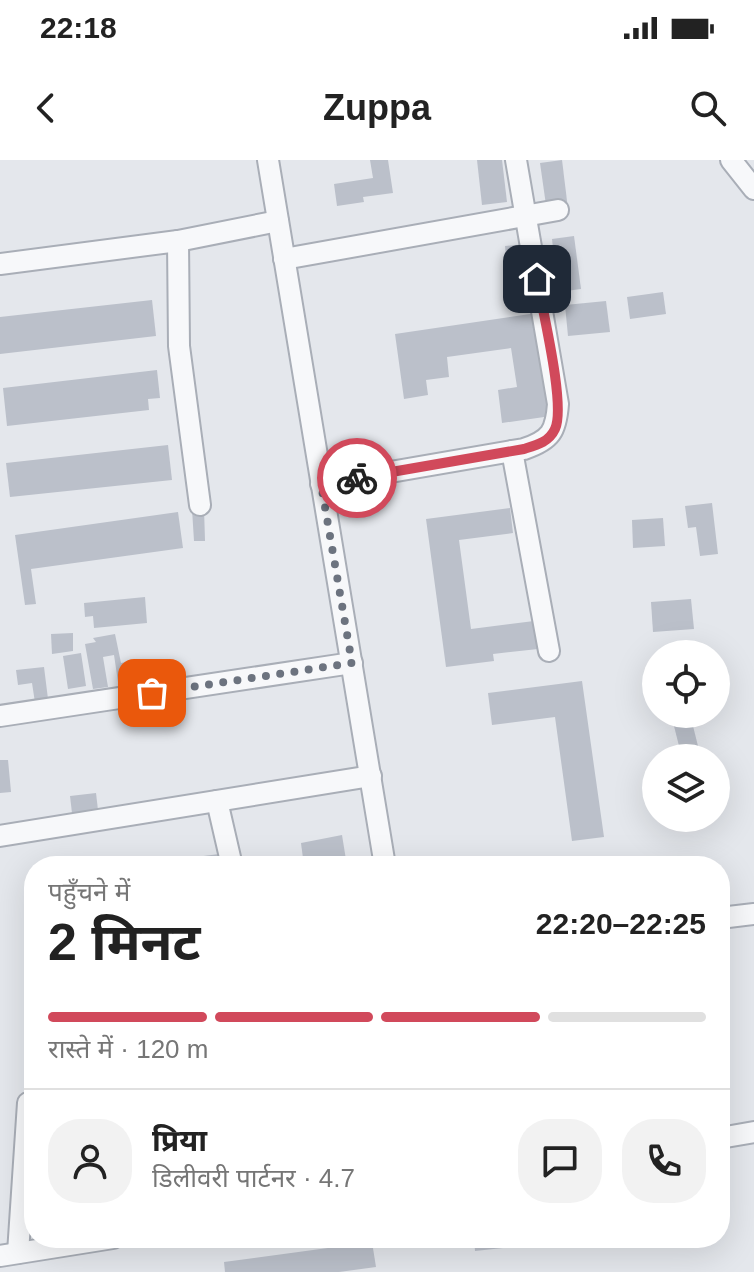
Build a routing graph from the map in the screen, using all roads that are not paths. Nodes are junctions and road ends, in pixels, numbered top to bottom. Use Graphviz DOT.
graph roads {
  1 [pos="268,160"];
  2 [pos="516,160"];
  3 [pos="731,160"];
  4 [pos="754,189"];
  5 [pos="558,210"];
  6 [pos="526,216"];
  7 [pos="278,221"];
  8 [pos="178,241"];
  9 [pos="284,259"];
  10 [pos="0,264"];
  11 [pos="512,451"];
  12 [pos="321,484"];
  13 [pos="200,505"];
  14 [pos="549,651"];
  15 [pos="352,663"];
  16 [pos="0,716"];
  17 [pos="371,776"];
  18 [pos="217,801"];
  19 [pos="0,836"];
  20 [pos="230,856"];
  21 [pos="383,856"];
  22 [pos="754,914"];
  23 [pos="730,917"];
  24 [pos="754,1132"];
  25 [pos="24,1135"];
  26 [pos="730,1136"];
  27 [pos="48,1248"];
  28 [pos="9,1254"];
  1 -- 7 [label="street"];
  2 -- 6 [label="street"];
  3 -- 4 [label="street"];
  5 -- 6 [label="street"];
  6 -- 9 [label="street"];
  6 -- 11 [label="street"];
  7 -- 8 [label="street"];
  7 -- 9 [label="street"];
  8 -- 10 [label="street"];
  8 -- 13 [label="street"];
  9 -- 12 [label="street"];
  11 -- 12 [label="street"];
  11 -- 14 [label="street"];
  12 -- 15 [label="street"];
  15 -- 16 [label="street"];
  15 -- 17 [label="street"];
  17 -- 18 [label="street"];
  17 -- 21 [label="street"];
  18 -- 19 [label="street"];
  18 -- 20 [label="street"];
  22 -- 23 [label="street"];
  24 -- 26 [label="street"];
  25 -- 28 [label="street"];
  27 -- 28 [label="street"];
}
